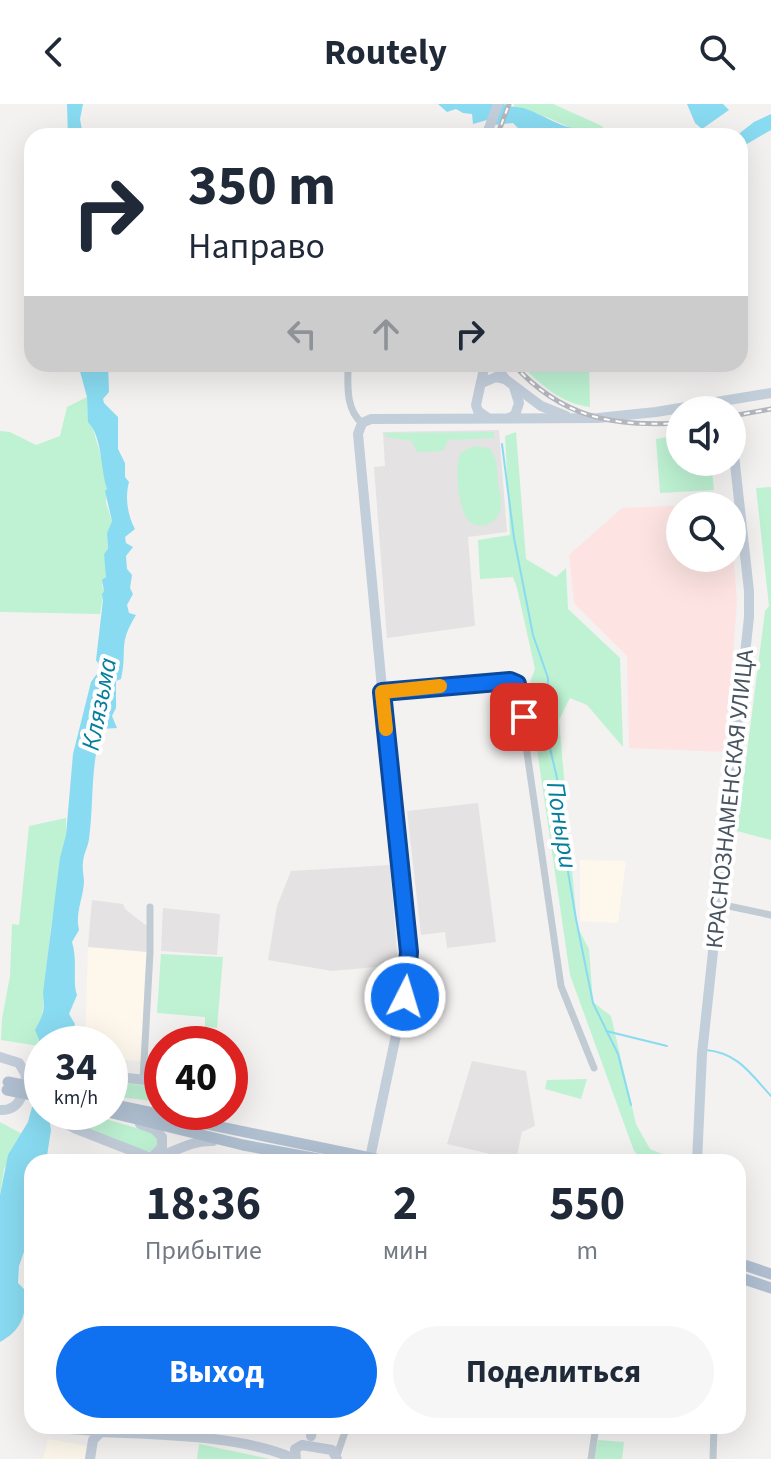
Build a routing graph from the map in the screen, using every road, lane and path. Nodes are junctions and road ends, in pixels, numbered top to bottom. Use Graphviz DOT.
graph roads {
  1 [pos="498,104"];
  2 [pos="489,128"];
  3 [pos="348,372"];
  4 [pos="484,372"];
  5 [pos="501,372"];
  6 [pos="509,382"];
  7 [pos="482,383"];
  8 [pos="771,393"];
  9 [pos="477,397"];
  10 [pos="746,399"];
  11 [pos="666,412"];
  12 [pos="441,419"];
  13 [pos="490,419"];
  14 [pos="505,419"];
  15 [pos="576,419"];
  16 [pos="362,423"];
  17 [pos="736,476"];
  18 [pos="382,692"];
  19 [pos="719,904"];
  20 [pos="150,907"];
  21 [pos="771,915"];
  22 [pos="153,1026"];
  23 [pos="0,1057"];
  24 [pos="594,1068"];
  25 [pos="4,1085"];
  26 [pos="24,1087"];
  27 [pos="24,1091"];
  28 [pos="0,1110"];
  29 [pos="128,1117"];
  30 [pos="128,1120"];
  31 [pos="79,1130"];
  32 [pos="241,1130"];
  33 [pos="226,1141"];
  34 [pos="140,1154"];
  35 [pos="152,1154"];
  36 [pos="165,1154"];
  37 [pos="293,1154"];
  38 [pos="344,1154"];
  39 [pos="371,1154"];
  40 [pos="697,1154"];
  41 [pos="746,1266"];
  42 [pos="771,1274"];
  43 [pos="746,1280"];
  44 [pos="771,1288"];
  45 [pos="96,1434"];
  46 [pos="135,1434"];
  47 [pos="309,1434"];
  48 [pos="313,1434"];
  49 [pos="344,1434"];
  50 [pos="595,1434"];
  51 [pos="714,1434"];
  52 [pos="299,1446"];
  53 [pos="316,1447"];
  54 [pos="281,1453"];
  55 [pos="337,1454"];
  56 [pos="90,1459"];
  57 [pos="296,1459"];
  58 [pos="591,1459"];
  59 [pos="713,1459"];
  1 -- 2 [label="street"];
  3 -- 16 [label="street"];
  4 -- 7 [label="street"];
  5 -- 6 [label="street"];
  6 -- 7 [label="street"];
  6 -- 14 [label="street"];
  6 -- 15 [label="street"];
  7 -- 9 [label="street"];
  8 -- 10 [label="street"];
  9 -- 12 [label="street"];
  9 -- 13 [label="street"];
  11 -- 15 [label="street"];
  12 -- 13 [label="street"];
  12 -- 16 [label="street"];
  13 -- 14 [label="street"];
  14 -- 15 [label="street"];
  16 -- 18 [label="street"];
  17 -- 19 [label="street, КРАСНОЗНАМЕНСКАЯ УЛИЦА"];
  18 -- 24 [label="street"];
  18 -- 39 [label="street"];
  19 -- 21 [label="street"];
  19 -- 40 [label="street, КРАСНОЗНАМЕНСКАЯ УЛИЦА"];
  20 -- 22 [label="street"];
  23 -- 28 [label="street"];
  25 -- 26 [label="main road, bridge"];
  25 -- 27 [label="main road, bridge"];
  29 -- 33 [label="main road"];
  30 -- 35 [label="street"];
  31 -- 34 [label="street"];
  32 -- 38 [label="main road"];
  33 -- 36 [label="street"];
  33 -- 37 [label="main road"];
  41 -- 42 [label="main road"];
  43 -- 44 [label="main road"];
  45 -- 56 [label="street"];
  46 -- 54 [label="street"];
  47 -- 52 [label="street"];
  48 -- 53 [label="street"];
  49 -- 55 [label="street"];
  50 -- 58 [label="street"];
  51 -- 59 [label="street"];
  52 -- 53 [label="street"];
  52 -- 54 [label="street"];
  52 -- 57 [label="street"];
  53 -- 55 [label="street"];
  54 -- 57 [label="street"];
}
